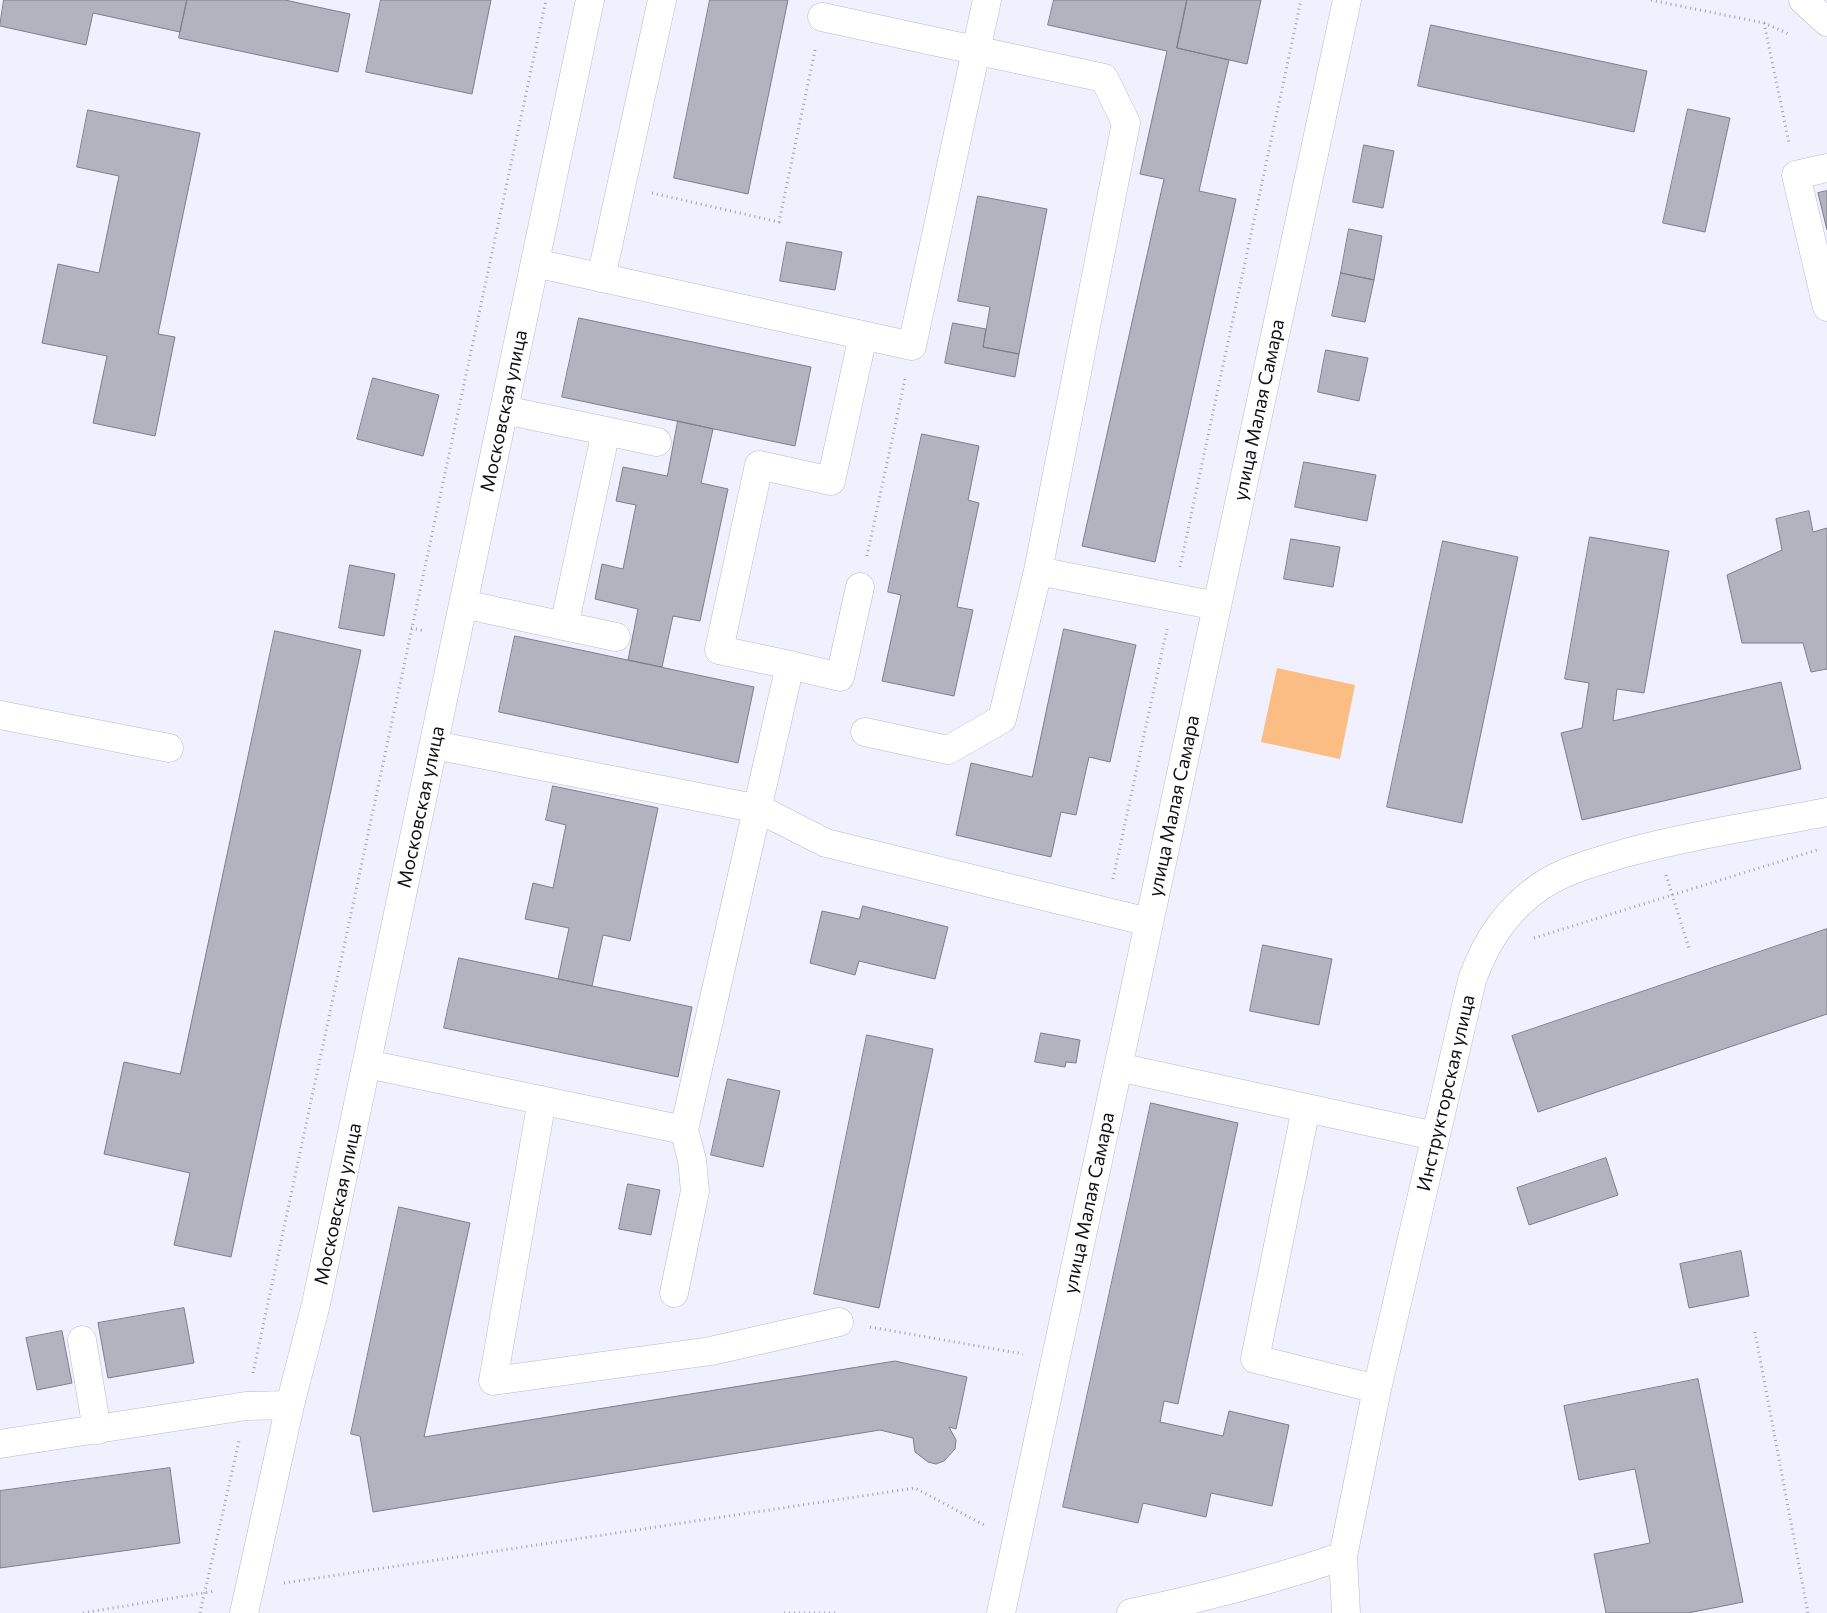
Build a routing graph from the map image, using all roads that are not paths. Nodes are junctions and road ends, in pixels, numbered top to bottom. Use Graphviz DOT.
graph roads {
  1 [pos="590,0"];
  2 [pos="662,0"];
  3 [pos="987,0"];
  4 [pos="1346,0"];
  5 [pos="1803,0"];
  6 [pos="822,17"];
  7 [pos="1827,22"];
  8 [pos="976,51"];
  9 [pos="1827,168"];
  10 [pos="535,264"];
  11 [pos="601,278"];
  12 [pos="1827,307"];
  13 [pos="863,336"];
  14 [pos="504,410"];
  15 [pos="606,431"];
  16 [pos="657,442"];
  17 [pos="1038,571"];
  18 [pos="860,587"];
  19 [pos="463,604"];
  20 [pos="1217,606"];
  21 [pos="564,626"];
  22 [pos="616,637"];
  23 [pos="790,665"];
  24 [pos="0,715"];
  25 [pos="865,732"];
  26 [pos="434,745"];
  27 [pos="169,748"];
  28 [pos="758,809"];
  29 [pos="1827,812"];
  30 [pos="1149,922"];
  31 [pos="367,1064"];
  32 [pos="1118,1067"];
  33 [pos="542,1100"];
  34 [pos="1306,1108"];
  35 [pos="684,1130"];
  36 [pos="1435,1136"];
  37 [pos="674,1293"];
  38 [pos="839,1322"];
  39 [pos="82,1340"];
  40 [pos="1377,1389"];
  41 [pos="290,1405"];
  42 [pos="97,1430"];
  43 [pos="0,1444"];
  44 [pos="1343,1556"];
  45 [pos="244,1613"];
  46 [pos="1001,1613"];
  47 [pos="1131,1613"];
  48 [pos="1346,1613"];
  1 -- 10 [label="street, Московская улица"];
  2 -- 11 [label="street"];
  3 -- 8 [label="street"];
  4 -- 20 [label="street, улица Малая Самара"];
  5 -- 7 [label="street"];
  6 -- 8 [label="street"];
  8 -- 13 [label="street"];
  8 -- 17 [label="street"];
  9 -- 12 [label="street"];
  10 -- 11 [label="street"];
  10 -- 14 [label="street, Московская улица"];
  11 -- 13 [label="street"];
  13 -- 23 [label="street"];
  14 -- 15 [label="street"];
  14 -- 19 [label="street, Московская улица"];
  15 -- 16 [label="street"];
  15 -- 21 [label="street"];
  17 -- 20 [label="street"];
  17 -- 25 [label="street"];
  18 -- 23 [label="street"];
  19 -- 21 [label="street"];
  19 -- 26 [label="street, Московская улица"];
  20 -- 30 [label="street, улица Малая Самара"];
  21 -- 22 [label="street"];
  23 -- 28 [label="street"];
  24 -- 27 [label="street"];
  26 -- 28 [label="street"];
  26 -- 31 [label="street, Московская улица"];
  28 -- 30 [label="street"];
  28 -- 35 [label="street"];
  29 -- 36 [label="street, Инструкторская улица"];
  30 -- 32 [label="street, улица Малая Самара"];
  31 -- 33 [label="street"];
  31 -- 41 [label="street, Московская улица"];
  32 -- 34 [label="street"];
  32 -- 46 [label="street, улица Малая Самара"];
  33 -- 35 [label="street"];
  33 -- 38 [label="street"];
  34 -- 36 [label="street"];
  34 -- 40 [label="street"];
  35 -- 37 [label="street"];
  36 -- 40 [label="street, Инструкторская улица"];
  39 -- 42 [label="street"];
  40 -- 44 [label="street, Инструкторская улица"];
  41 -- 42 [label="street"];
  41 -- 45 [label="street, Московская улица"];
  42 -- 43 [label="street"];
  44 -- 47 [label="street"];
  44 -- 48 [label="street, Инструкторская улица"];
}
